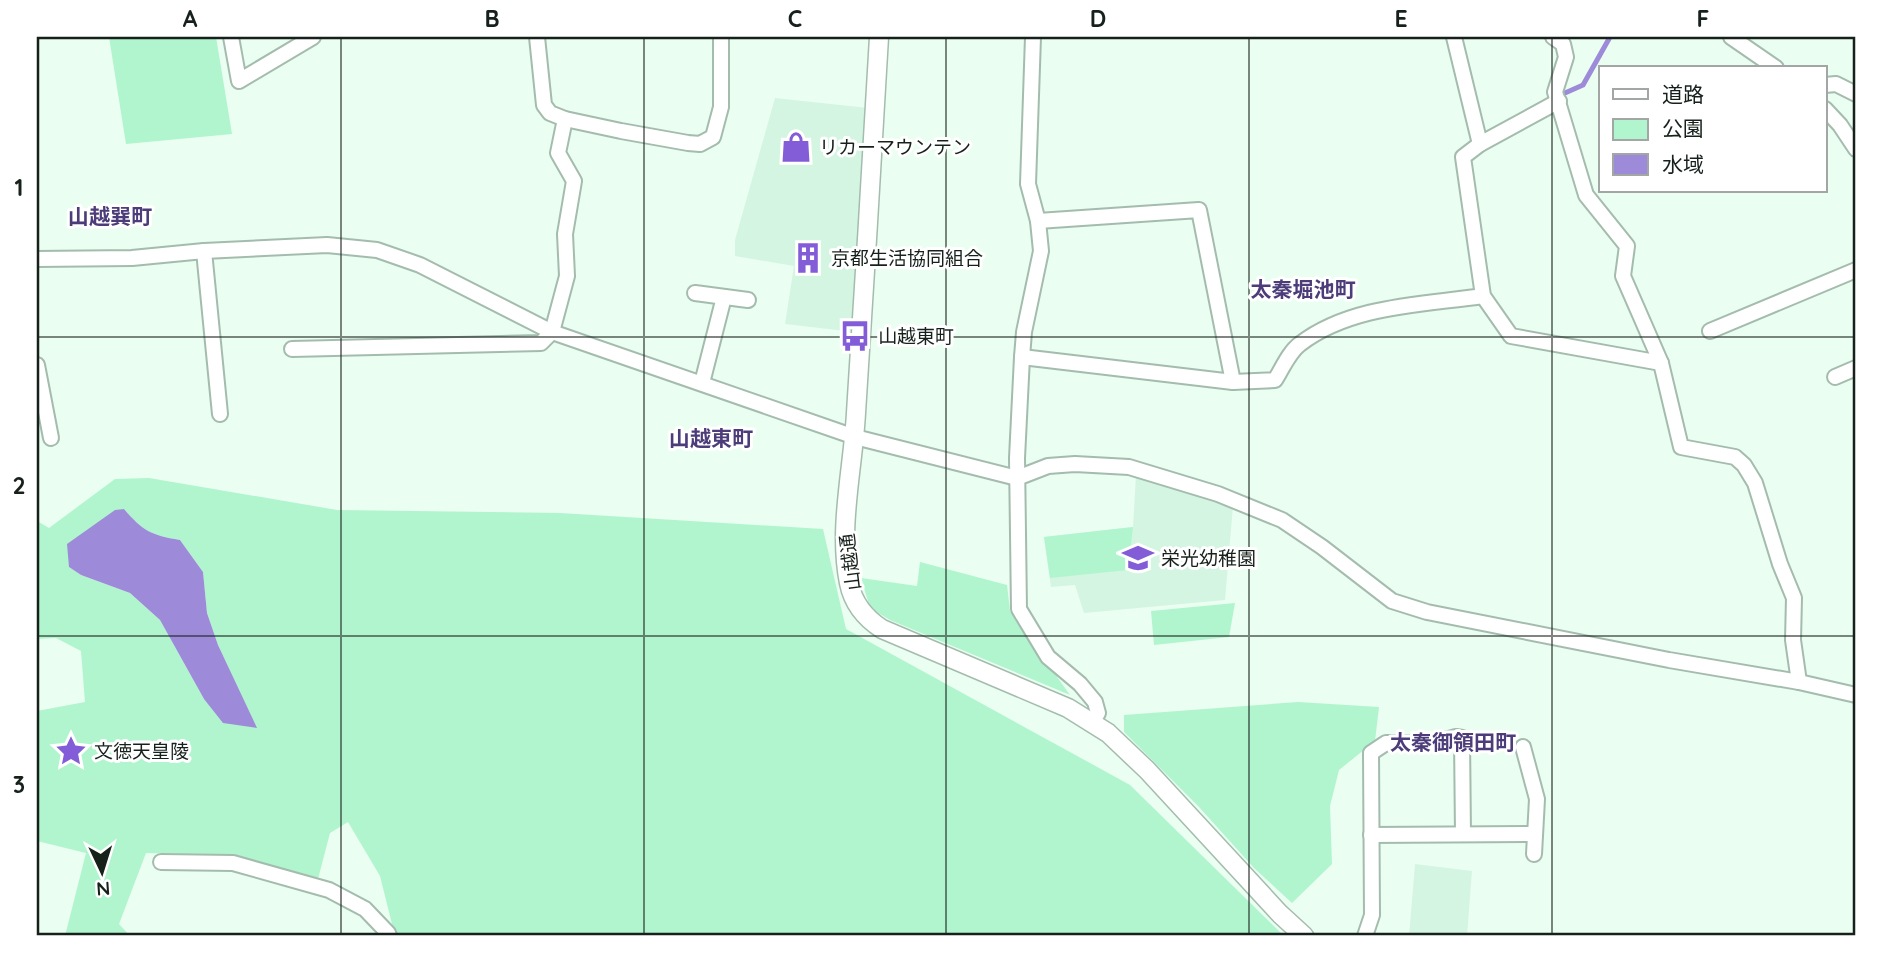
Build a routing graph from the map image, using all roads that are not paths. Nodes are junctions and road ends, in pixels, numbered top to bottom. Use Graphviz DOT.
graph roads {
  1 [pos="231,37"];
  2 [pos="313,37"];
  3 [pos="537,37"];
  4 [pos="721,37"];
  5 [pos="879,37"];
  6 [pos="1033,37"];
  7 [pos="1454,37"];
  8 [pos="1553,37"];
  9 [pos="1731,37"];
  10 [pos="1773,66"];
  11 [pos="1826,85"];
  12 [pos="1856,94"];
  13 [pos="1559,101"];
  14 [pos="1826,110"];
  15 [pos="565,119"];
  16 [pos="1480,144"];
  17 [pos="1856,149"];
  18 [pos="1038,221"];
  19 [pos="204,251"];
  20 [pos="37,259"];
  21 [pos="1856,270"];
  22 [pos="695,293"];
  23 [pos="1483,296"];
  24 [pos="724,297"];
  25 [pos="748,300"];
  26 [pos="1710,331"];
  27 [pos="552,332"];
  28 [pos="292,349"];
  29 [pos="1022,357"];
  30 [pos="1661,363"];
  31 [pos="37,365"];
  32 [pos="1856,368"];
  33 [pos="1835,377"];
  34 [pos="1233,382"];
  35 [pos="702,383"];
  36 [pos="220,414"];
  37 [pos="51,438"];
  38 [pos="855,438"];
  39 [pos="1017,478"];
  40 [pos="1799,682"];
  41 [pos="1856,695"];
  42 [pos="1092,723"];
  43 [pos="1523,747"];
  44 [pos="1463,834"];
  45 [pos="1535,834"];
  46 [pos="1371,835"];
  47 [pos="1534,854"];
  48 [pos="161,862"];
  49 [pos="389,936"];
  50 [pos="1304,936"];
  51 [pos="1365,936"];
  1 -- 2 [label="street"];
  3 -- 15 [label="street"];
  4 -- 15 [label="street"];
  5 -- 38 [label="street, 山越通"];
  6 -- 18 [label="street"];
  7 -- 16 [label="street"];
  8 -- 13 [label="street"];
  9 -- 10 [label="street"];
  11 -- 12 [label="street"];
  13 -- 16 [label="street"];
  13 -- 30 [label="street"];
  14 -- 17 [label="street"];
  15 -- 27 [label="street"];
  16 -- 23 [label="street"];
  18 -- 29 [label="street"];
  18 -- 34 [label="street"];
  19 -- 20 [label="street"];
  19 -- 27 [label="street"];
  19 -- 36 [label="street"];
  21 -- 26 [label="street"];
  22 -- 24 [label="street"];
  23 -- 30 [label="street"];
  23 -- 34 [label="street"];
  24 -- 25 [label="street"];
  24 -- 35 [label="street"];
  27 -- 28 [label="street"];
  27 -- 35 [label="street"];
  29 -- 34 [label="street"];
  29 -- 39 [label="street"];
  30 -- 40 [label="street"];
  31 -- 37 [label="street"];
  32 -- 33 [label="street"];
  35 -- 38 [label="street"];
  38 -- 39 [label="street"];
  38 -- 42 [label="street, 山越通"];
  39 -- 40 [label="street"];
  39 -- 42 [label="street"];
  40 -- 41 [label="street"];
  42 -- 50 [label="street, 山越通"];
  43 -- 45 [label="street"];
  44 -- 45 [label="street"];
  44 -- 46 [label="street"];
  44 -- 46 [label="street"];
  45 -- 47 [label="street"];
  46 -- 51 [label="street"];
  48 -- 49 [label="street"];
}
